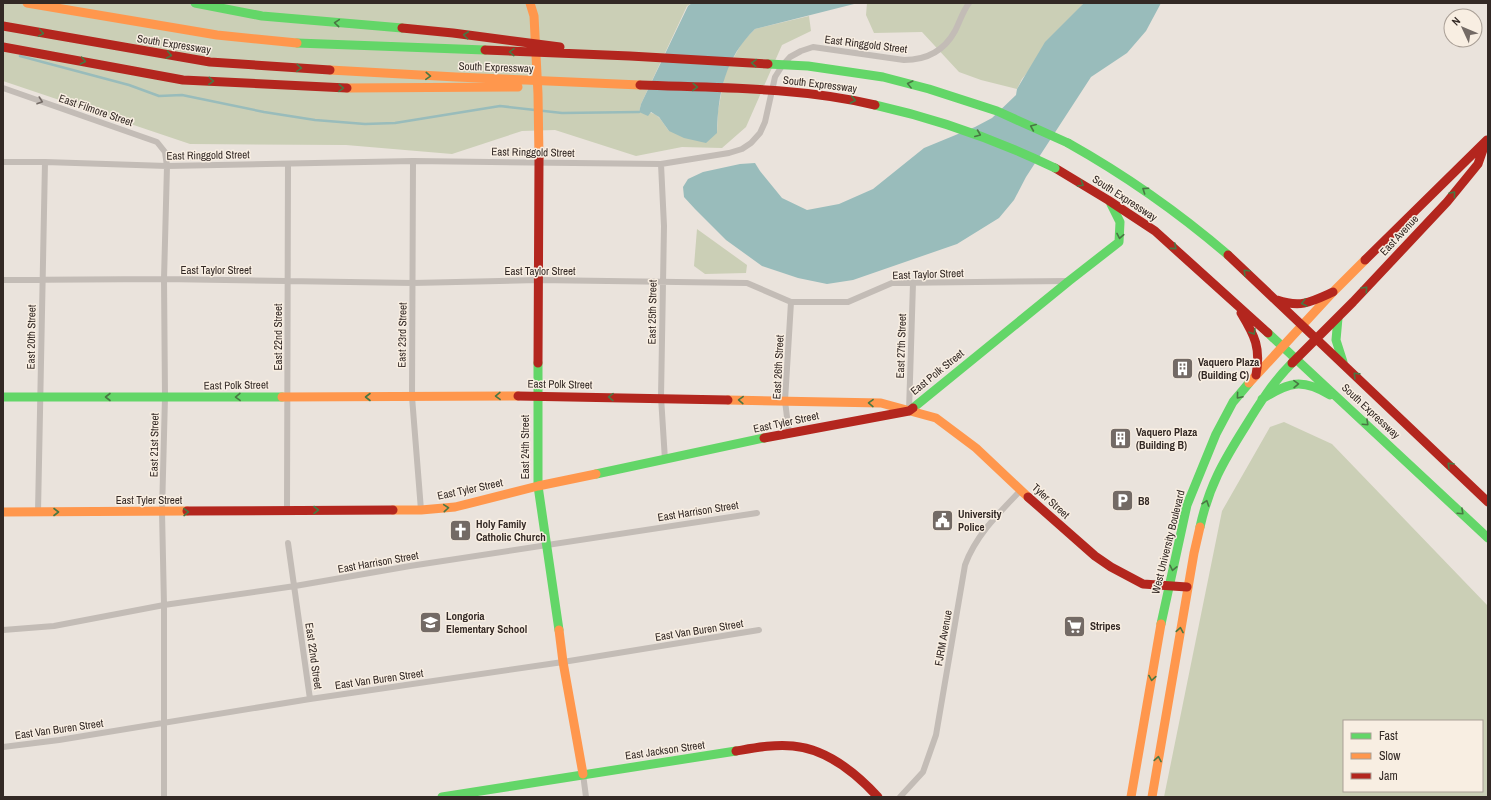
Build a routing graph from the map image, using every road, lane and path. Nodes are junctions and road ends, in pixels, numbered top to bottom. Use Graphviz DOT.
graph roads {
  1 [pos="27,3"];
  2 [pos="195,3"];
  3 [pos="530,3"];
  4 [pos="969,3"];
  5 [pos="3,26"];
  6 [pos="3,47"];
  7 [pos="630,56"];
  8 [pos="656,86"];
  9 [pos="3,88"];
  10 [pos="1488,139"];
  11 [pos="413,161"];
  12 [pos="3,162"];
  13 [pos="46,162"];
  14 [pos="539,162"];
  15 [pos="288,164"];
  16 [pos="661,164"];
  17 [pos="166,166"];
  18 [pos="1108,200"];
  19 [pos="164,279"];
  20 [pos="3,280"];
  21 [pos="42,280"];
  22 [pos="288,280"];
  23 [pos="538,280"];
  24 [pos="662,281"];
  25 [pos="1069,281"];
  26 [pos="413,283"];
  27 [pos="913,283"];
  28 [pos="1333,292"];
  29 [pos="1232,299"];
  30 [pos="1274,299"];
  31 [pos="791,302"];
  32 [pos="1338,318"];
  33 [pos="1302,325"];
  34 [pos="1316,338"];
  35 [pos="1283,346"];
  36 [pos="1296,358"];
  37 [pos="1344,364"];
  38 [pos="1256,376"];
  39 [pos="288,396"];
  40 [pos="537,396"];
  41 [pos="3,397"];
  42 [pos="40,397"];
  43 [pos="165,397"];
  44 [pos="412,397"];
  45 [pos="661,397"];
  46 [pos="1262,399"];
  47 [pos="785,401"];
  48 [pos="1349,407"];
  49 [pos="909,411"];
  50 [pos="788,433"];
  51 [pos="665,460"];
  52 [pos="538,486"];
  53 [pos="1021,490"];
  54 [pos="1488,502"];
  55 [pos="287,510"];
  56 [pos="421,510"];
  57 [pos="3,512"];
  58 [pos="38,512"];
  59 [pos="162,512"];
  60 [pos="757,513"];
  61 [pos="1488,538"];
  62 [pos="288,543"];
  63 [pos="547,544"];
  64 [pos="1169,585"];
  65 [pos="295,586"];
  66 [pos="1187,587"];
  67 [pos="164,605"];
  68 [pos="3,630"];
  69 [pos="759,630"];
  70 [pos="563,662"];
  71 [pos="310,699"];
  72 [pos="163,723"];
  73 [pos="3,747"];
  74 [pos="583,774"];
  75 [pos="164,797"];
  76 [pos="442,797"];
  77 [pos="586,797"];
  78 [pos="878,797"];
  79 [pos="900,797"];
  80 [pos="1131,797"];
  81 [pos="1152,797"];
  7 -- 1 [label="main road, South Expressway, one-way, bridge"];
  7 -- 2 [label="main road, one-way, bridge"];
  3 -- 14 [label="main road, East 24th Street"];
  4 -- 16 [label="street, East Ringgold Street"];
  5 -- 8 [label="main road, South Expressway, one-way, bridge"];
  6 -- 8 [label="main road, one-way, bridge"];
  30 -- 7 [label="main road, South Expressway, one-way, bridge"];
  8 -- 18 [label="main road, South Expressway, one-way, bridge"];
  9 -- 17 [label="street, East Filmore Street, one-way"];
  10 -- 28 [label="main road, East Avenue"];
  32 -- 10 [label="main road, East Avenue, one-way"];
  11 -- 14 [label="street, East Ringgold Street"];
  11 -- 15 [label="street, East Ringgold Street"];
  11 -- 26 [label="street, East 23rd Street"];
  12 -- 13 [label="street, East Ringgold Street"];
  13 -- 17 [label="street, East Ringgold Street"];
  13 -- 21 [label="street, East 20th Street"];
  14 -- 16 [label="street, East Ringgold Street"];
  14 -- 23 [label="main road, East 24th Street"];
  15 -- 17 [label="street, East Ringgold Street"];
  15 -- 22 [label="street, East 22nd Street"];
  16 -- 24 [label="street, East 25th Street"];
  17 -- 19 [label="street, East 21st Street"];
  18 -- 25 [label="main road, East Polk Street, one-way"];
  18 -- 29 [label="main road, South Expressway, one-way"];
  19 -- 21 [label="street, East Taylor Street"];
  19 -- 22 [label="street, East Taylor Street"];
  19 -- 43 [label="street, East 21st Street"];
  20 -- 21 [label="street, East Taylor Street"];
  21 -- 42 [label="street, East 20th Street"];
  22 -- 26 [label="street, East Taylor Street"];
  22 -- 39 [label="street, East 22nd Street"];
  23 -- 24 [label="street, East Taylor Street"];
  23 -- 26 [label="street, East Taylor Street"];
  23 -- 40 [label="main road, East 24th Street"];
  24 -- 31 [label="street, East Taylor Street"];
  24 -- 45 [label="street, East 25th Street"];
  25 -- 27 [label="street, East Taylor Street"];
  25 -- 49 [label="main road, East Polk Street"];
  26 -- 44 [label="street, East 23rd Street"];
  27 -- 31 [label="street, East Taylor Street"];
  27 -- 49 [label="street, East 27th Street"];
  28 -- 30 [label="main road, one-way"];
  28 -- 33 [label="main road, East Avenue"];
  29 -- 35 [label="main road, South Expressway"];
  29 -- 38 [label="main road, one-way"];
  30 -- 33 [label="main road, South Expressway"];
  31 -- 47 [label="street, East 26th Street"];
  32 -- 34 [label="main road, East Avenue"];
  32 -- 37 [label="main road"];
  33 -- 34 [label="main road, South Expressway"];
  33 -- 35 [label="main road, West University Boulevard"];
  34 -- 36 [label="main road"];
  34 -- 37 [label="main road, South Expressway"];
  35 -- 36 [label="main road, South Expressway"];
  35 -- 38 [label="main road, West University Boulevard"];
  36 -- 46 [label="main road"];
  36 -- 48 [label="main road, South Expressway"];
  54 -- 37 [label="main road, South Expressway, one-way"];
  38 -- 64 [label="main road, West University Boulevard, one-way"];
  39 -- 43 [label="main road, East Polk Street, one-way"];
  44 -- 39 [label="main road, East Polk Street, one-way"];
  39 -- 55 [label="street, East 22nd Street"];
  40 -- 44 [label="main road, East Polk Street, one-way"];
  45 -- 40 [label="main road, East Polk Street, one-way"];
  40 -- 52 [label="main road, East 24th Street"];
  41 -- 42 [label="main road, East Polk Street"];
  43 -- 42 [label="main road, East Polk Street, one-way"];
  42 -- 58 [label="street, East 20th Street"];
  43 -- 59 [label="street, East 21st Street"];
  44 -- 56 [label="street, East 23rd Street"];
  47 -- 45 [label="main road, East Polk Street, one-way"];
  45 -- 51 [label="street, East 25th Street"];
  46 -- 48 [label="main road, one-way"];
  66 -- 46 [label="main road, one-way"];
  49 -- 47 [label="main road, East Polk Street, one-way"];
  47 -- 50 [label="street, East 26th Street"];
  48 -- 61 [label="main road, South Expressway, one-way"];
  49 -- 50 [label="main road, East Tyler Street"];
  49 -- 53 [label="main road, Tyler Street"];
  50 -- 51 [label="main road, East Tyler Street"];
  51 -- 52 [label="main road, East Tyler Street"];
  56 -- 52 [label="main road, East Tyler Street, one-way"];
  52 -- 63 [label="main road, East 24th Street"];
  53 -- 64 [label="main road, Tyler Street"];
  53 -- 79 [label="street, FJRM Avenue"];
  55 -- 56 [label="main road, East Tyler Street, one-way"];
  59 -- 55 [label="main road, East Tyler Street, one-way"];
  57 -- 58 [label="main road, East Tyler Street"];
  58 -- 59 [label="main road, East Tyler Street, one-way"];
  59 -- 67 [label="street, East 21st Street"];
  60 -- 63 [label="street, East Harrison Street"];
  62 -- 65 [label="street, East 22nd Street"];
  63 -- 65 [label="street, East Harrison Street"];
  63 -- 70 [label="main road, East 24th Street"];
  64 -- 66 [label="main road, Tyler Street"];
  64 -- 80 [label="main road, West University Boulevard, one-way"];
  65 -- 67 [label="street, East Harrison Street"];
  65 -- 71 [label="street, East 22nd Street"];
  81 -- 66 [label="main road, one-way"];
  67 -- 68 [label="street, East Harrison Street"];
  67 -- 72 [label="street, East 21st Street"];
  69 -- 70 [label="street, East Van Buren Street"];
  70 -- 71 [label="street, East Van Buren Street"];
  70 -- 74 [label="main road, East 24th Street"];
  71 -- 72 [label="street, East Van Buren Street"];
  72 -- 73 [label="street, East Van Buren Street"];
  72 -- 75 [label="street, East 21st Street"];
  74 -- 76 [label="main road, East Jackson Street"];
  74 -- 77 [label="street, East 24th Street"];
  74 -- 78 [label="main road, East Jackson Street"];
}
